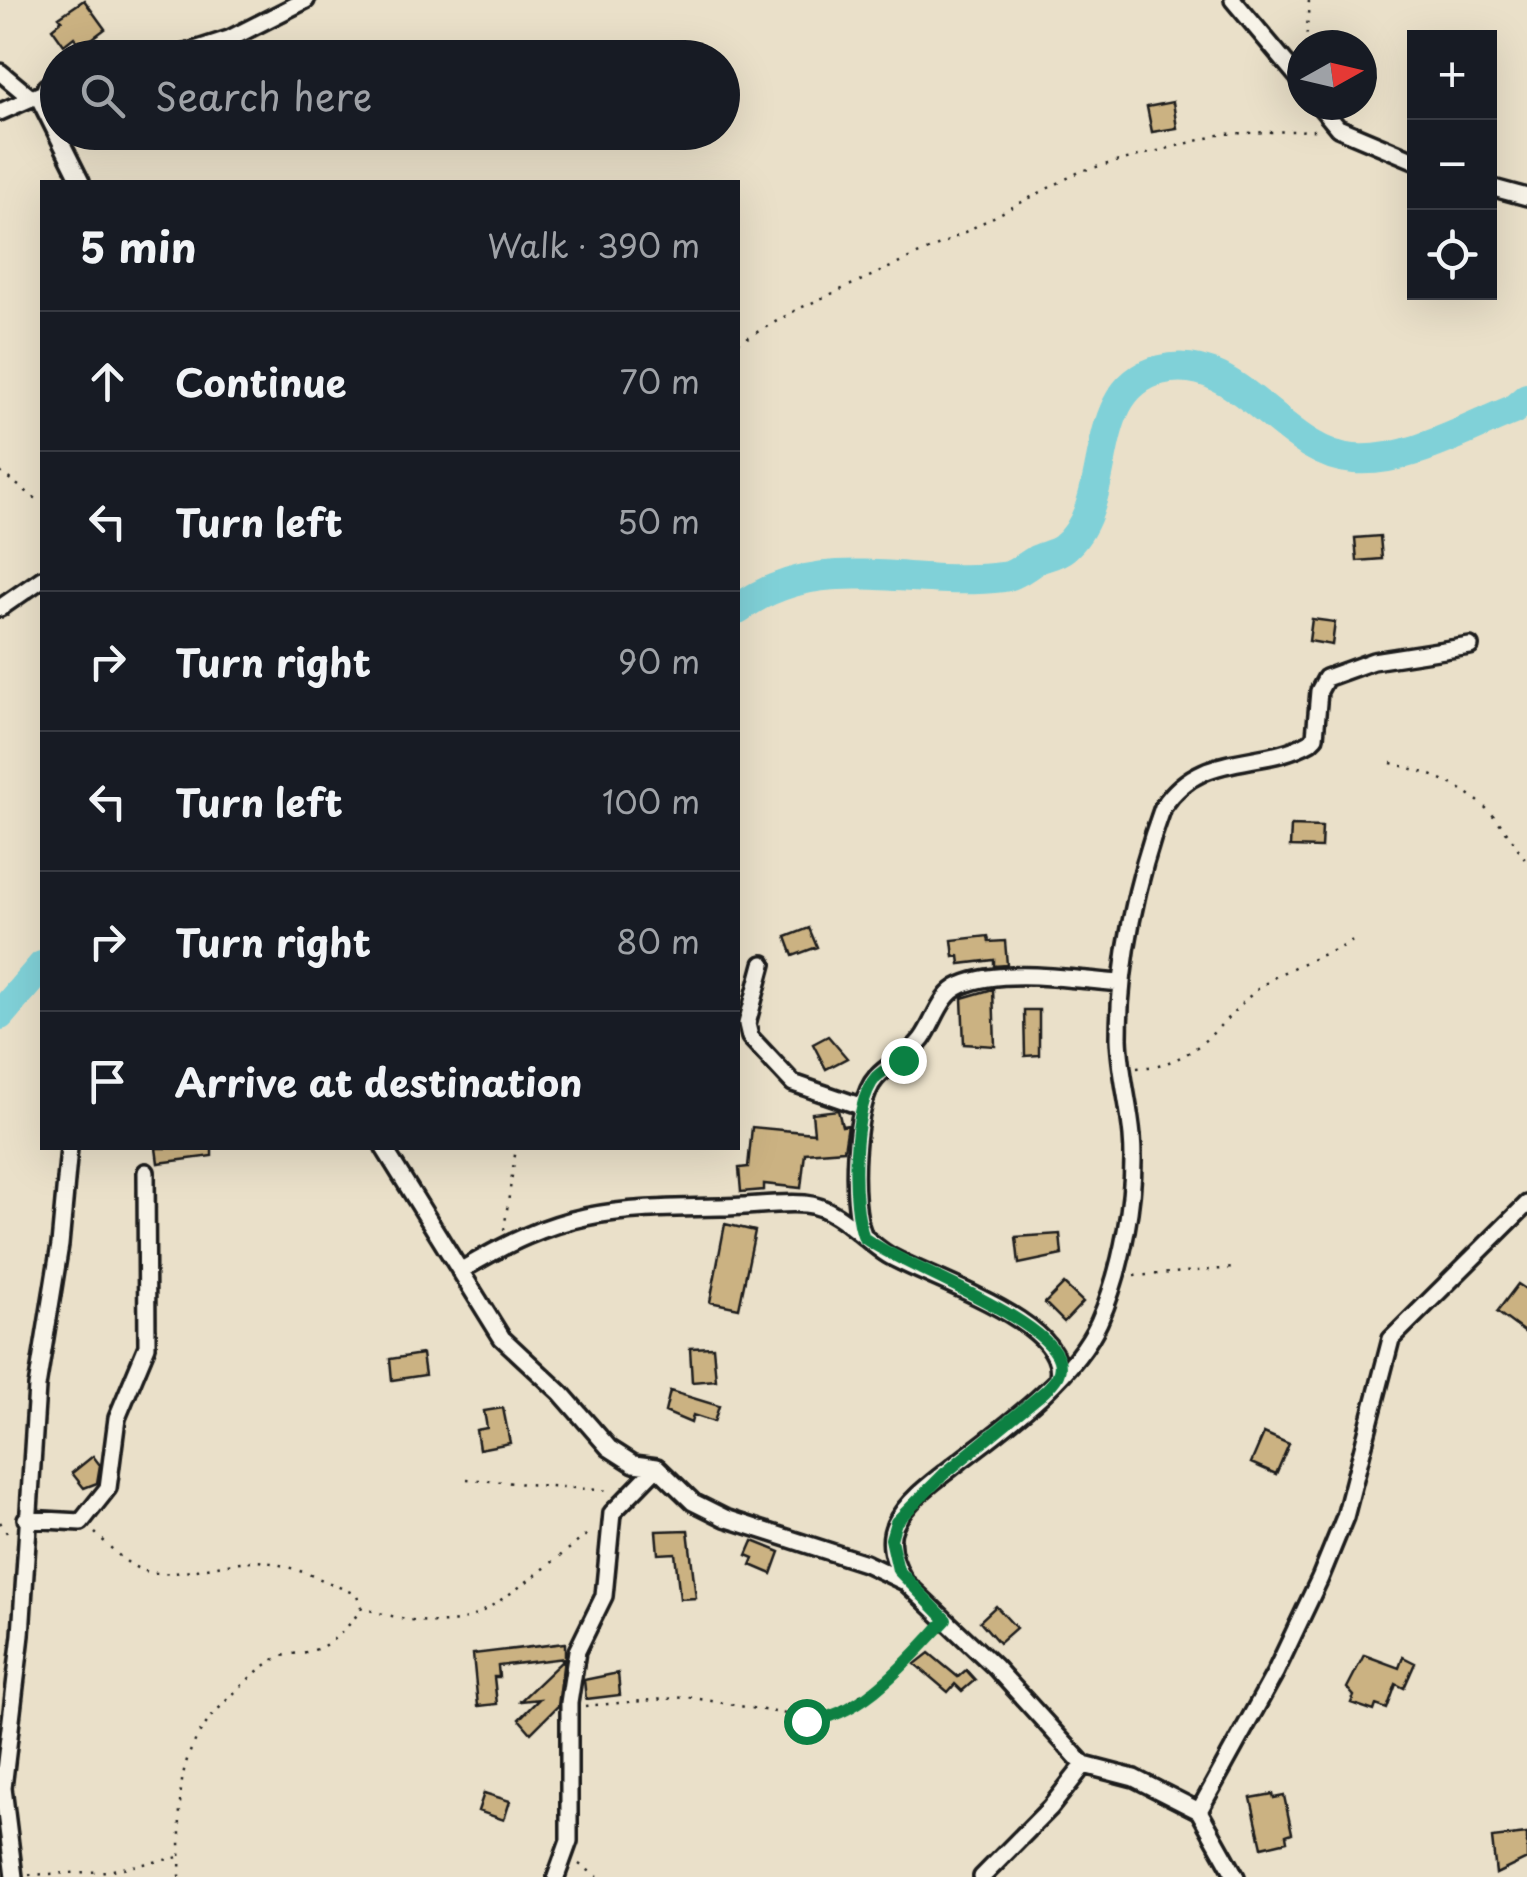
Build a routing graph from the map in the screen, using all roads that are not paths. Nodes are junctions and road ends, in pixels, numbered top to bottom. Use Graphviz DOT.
graph roads {
  1 [pos="306,0"];
  2 [pos="1234,0"];
  3 [pos="226,40"];
  4 [pos="1287,64"];
  5 [pos="0,72"];
  6 [pos="40,93"];
  7 [pos="36,96"];
  8 [pos="40,103"];
  9 [pos="0,112"];
  10 [pos="1331,120"];
  11 [pos="64,150"];
  12 [pos="1407,157"];
  13 [pos="79,180"];
  14 [pos="1497,189"];
  15 [pos="1527,196"];
  16 [pos="40,580"];
  17 [pos="0,608"];
  18 [pos="1470,646"];
  19 [pos="763,964"];
  20 [pos="1122,983"];
  21 [pos="742,1021"];
  22 [pos="862,1108"];
  23 [pos="69,1150"];
  24 [pos="385,1150"];
  25 [pos="146,1172"];
  26 [pos="1527,1204"];
  27 [pos="864,1238"];
  28 [pos="460,1271"];
  29 [pos="1058,1377"];
  30 [pos="657,1466"];
  31 [pos="26,1520"];
  32 [pos="905,1582"];
  33 [pos="1084,1765"];
  34 [pos="1200,1811"];
  35 [pos="14,1876"];
  36 [pos="556,1877"];
  37 [pos="982,1877"];
  38 [pos="1236,1877"];
  1 -- 3 [label="street"];
  2 -- 4 [label="street"];
  5 -- 7 [label="street"];
  6 -- 7 [label="street"];
  7 -- 8 [label="street"];
  7 -- 9 [label="street"];
  10 -- 12 [label="street"];
  11 -- 13 [label="street"];
  14 -- 15 [label="street"];
  16 -- 17 [label="street"];
  18 -- 20 [label="street"];
  19 -- 21 [label="street"];
  20 -- 22 [label="street"];
  20 -- 29 [label="street"];
  21 -- 22 [label="street"];
  22 -- 27 [label="street"];
  23 -- 31 [label="street"];
  24 -- 28 [label="street"];
  25 -- 31 [label="street"];
  26 -- 34 [label="street"];
  27 -- 28 [label="street"];
  27 -- 29 [label="street"];
  28 -- 30 [label="street"];
  29 -- 32 [label="street"];
  30 -- 32 [label="street"];
  30 -- 36 [label="street"];
  31 -- 35 [label="street"];
  32 -- 33 [label="street"];
  33 -- 34 [label="street"];
  33 -- 37 [label="street"];
  34 -- 38 [label="street"];
}
